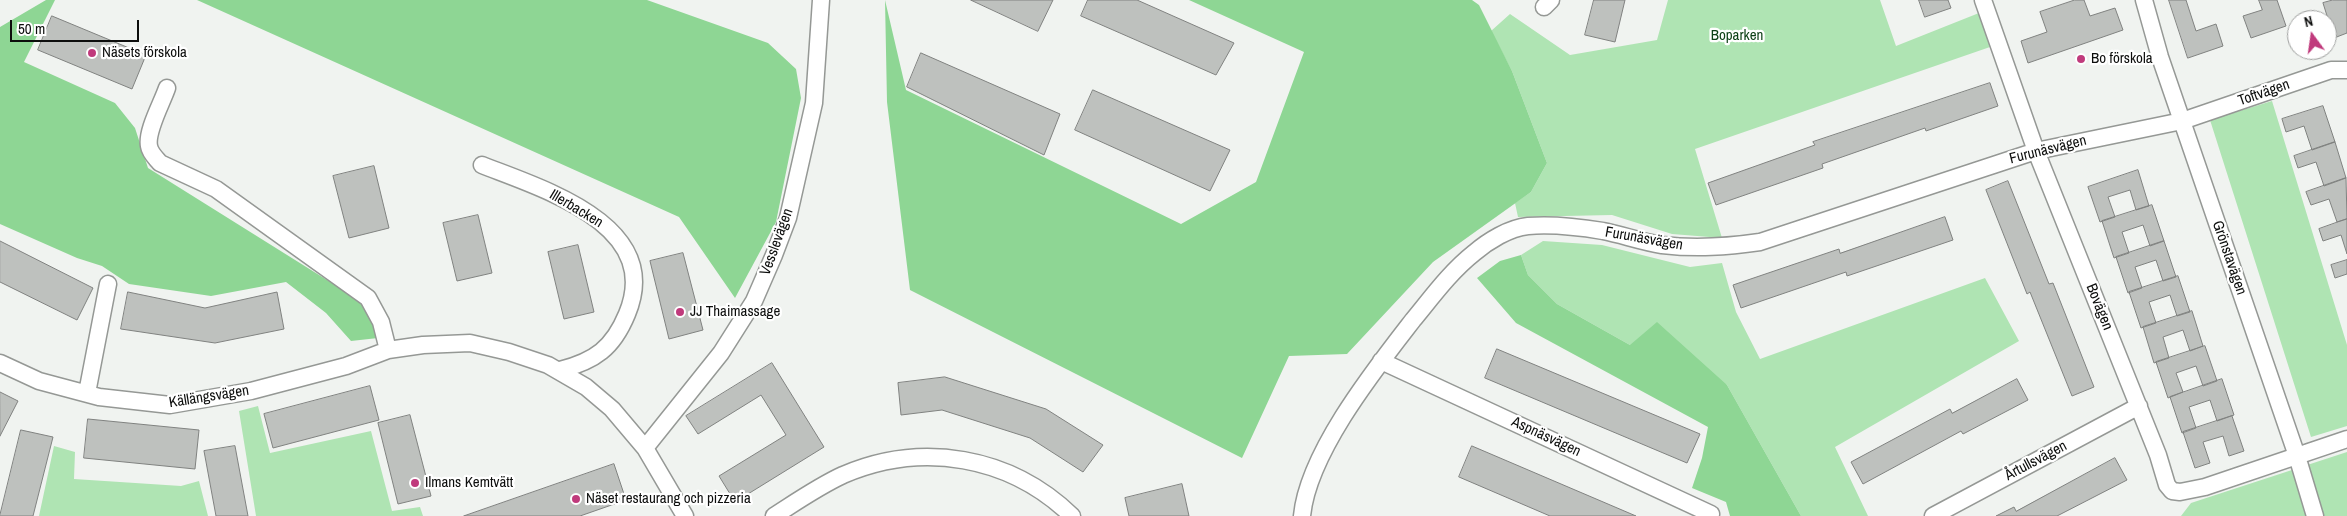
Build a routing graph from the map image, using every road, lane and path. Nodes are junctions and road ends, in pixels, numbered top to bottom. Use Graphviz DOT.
graph roads {
  1 [pos="821,0"];
  2 [pos="1983,0"];
  3 [pos="2144,0"];
  4 [pos="2347,70"];
  5 [pos="167,88"];
  6 [pos="2182,121"];
  7 [pos="2036,151"];
  8 [pos="482,165"];
  9 [pos="108,284"];
  10 [pos="388,350"];
  11 [pos="1381,361"];
  12 [pos="0,363"];
  13 [pos="560,370"];
  14 [pos="87,394"];
  15 [pos="2138,406"];
  16 [pos="2347,439"];
  17 [pos="645,448"];
  18 [pos="2297,456"];
  19 [pos="1711,514"];
  20 [pos="685,516"];
  21 [pos="774,516"];
  22 [pos="1072,516"];
  23 [pos="1302,516"];
  24 [pos="1933,516"];
  25 [pos="2315,516"];
  1 -- 17 [label="street, Vesslevägen"];
  2 -- 7 [label="street, Bovägen"];
  3 -- 6 [label="street, Grönstavägen"];
  4 -- 6 [label="street, Toftvägen"];
  5 -- 10 [label="street"];
  6 -- 7 [label="street, Furunäsvägen"];
  6 -- 18 [label="street, Grönstavägen"];
  7 -- 11 [label="street, Furunäsvägen"];
  7 -- 15 [label="street, Bovägen"];
  8 -- 13 [label="street, Illerbacken"];
  9 -- 14 [label="street"];
  10 -- 13 [label="street, Källängsvägen"];
  10 -- 14 [label="street, Källängsvägen"];
  11 -- 19 [label="street, Aspnäsvägen"];
  11 -- 23 [label="street, Furunäsvägen"];
  12 -- 14 [label="street, Källängsvägen"];
  13 -- 17 [label="street, Källängsvägen"];
  15 -- 18 [label="street, Bovägen"];
  15 -- 24 [label="street, Årtullsvägen"];
  16 -- 18 [label="street"];
  17 -- 20 [label="street, Källängsvägen"];
  18 -- 25 [label="street, Grönstavägen"];
  21 -- 22 [label="street"];
}
